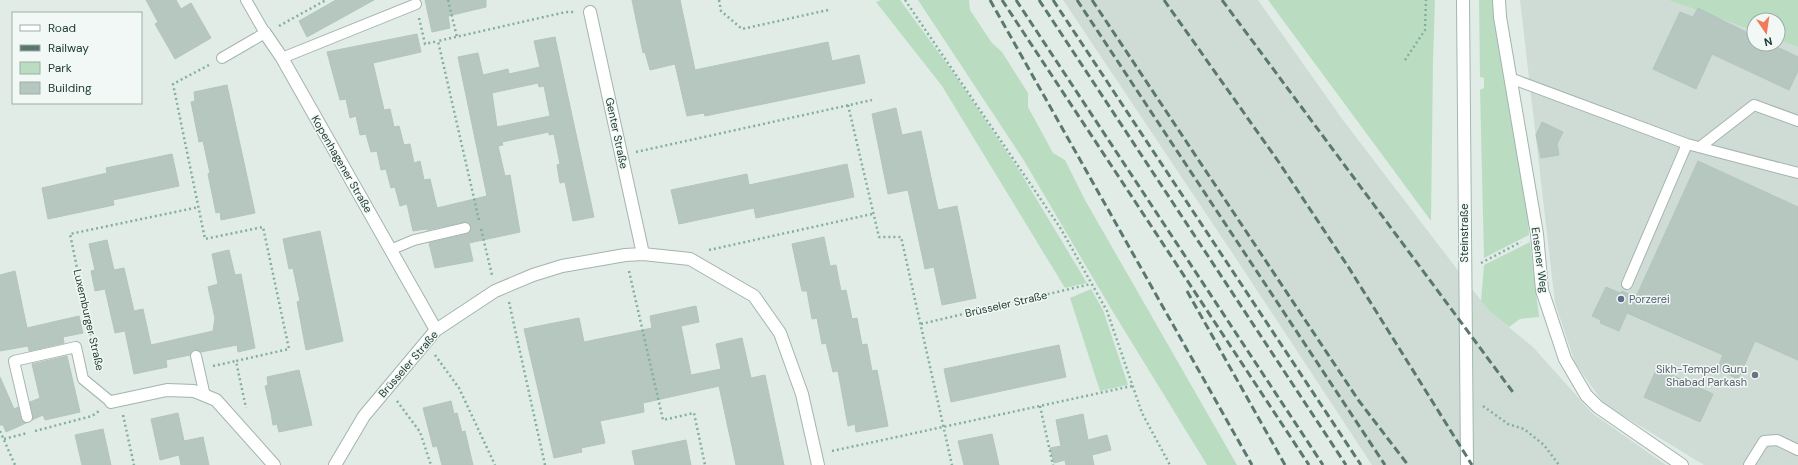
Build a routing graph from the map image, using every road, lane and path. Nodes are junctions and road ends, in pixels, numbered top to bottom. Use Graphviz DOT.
graph roads {
  1 [pos="246,0"];
  2 [pos="326,0"];
  3 [pos="448,0"];
  4 [pos="719,0"];
  5 [pos="905,0"];
  6 [pos="1426,0"];
  7 [pos="1463,0"];
  8 [pos="1499,0"];
  9 [pos="416,4"];
  10 [pos="828,10"];
  11 [pos="566,12"];
  12 [pos="590,12"];
  13 [pos="283,24"];
  14 [pos="265,33"];
  15 [pos="423,34"];
  16 [pos="457,37"];
  17 [pos="438,41"];
  18 [pos="222,58"];
  19 [pos="282,58"];
  20 [pos="1405,60"];
  21 [pos="1510,78"];
  22 [pos="872,100"];
  23 [pos="848,105"];
  24 [pos="1798,121"];
  25 [pos="1687,144"];
  26 [pos="1700,147"];
  27 [pos="622,156"];
  28 [pos="1798,173"];
  29 [pos="199,207"];
  30 [pos="872,214"];
  31 [pos="465,228"];
  32 [pos="1522,242"];
  33 [pos="390,250"];
  34 [pos="643,254"];
  35 [pos="625,255"];
  36 [pos="678,257"];
  37 [pos="1478,265"];
  38 [pos="1091,284"];
  39 [pos="1626,284"];
  40 [pos="499,289"];
  41 [pos="921,324"];
  42 [pos="436,330"];
  43 [pos="426,342"];
  44 [pos="94,348"];
  45 [pos="95,355"];
  46 [pos="196,356"];
  47 [pos="236,361"];
  48 [pos="199,368"];
  49 [pos="101,376"];
  50 [pos="1132,386"];
  51 [pos="388,387"];
  52 [pos="205,396"];
  53 [pos="115,401"];
  54 [pos="1040,406"];
  55 [pos="1485,407"];
  56 [pos="27,417"];
  57 [pos="235,420"];
  58 [pos="944,427"];
  59 [pos="0,431"];
  60 [pos="4,439"];
  61 [pos="1798,450"];
  62 [pos="817,460"];
  63 [pos="15,465"];
  64 [pos="134,465"];
  65 [pos="274,465"];
  66 [pos="335,465"];
  67 [pos="431,465"];
  68 [pos="494,465"];
  69 [pos="545,465"];
  70 [pos="705,465"];
  71 [pos="952,465"];
  72 [pos="1053,465"];
  73 [pos="1170,465"];
  74 [pos="1467,465"];
  75 [pos="1559,465"];
  76 [pos="1682,465"];
  77 [pos="1749,465"];
  1 -- 14 [label="lane, Kopenhagener Straße"];
  2 -- 13 [label="path"];
  3 -- 16 [label="path"];
  4 -- 10 [label="path"];
  5 -- 38 [label="path"];
  6 -- 20 [label="path"];
  7 -- 74 [label="street, Steinstraße"];
  8 -- 21 [label="street, Ensener Weg"];
  9 -- 19 [label="lane"];
  11 -- 16 [label="path"];
  12 -- 27 [label="street, Genter Straße"];
  14 -- 18 [label="lane"];
  14 -- 19 [label="street, Kopenhagener Straße"];
  15 -- 17 [label="path"];
  16 -- 17 [label="path"];
  17 -- 40 [label="path"];
  18 -- 29 [label="path"];
  19 -- 33 [label="street, Kopenhagener Straße"];
  21 -- 25 [label="lane"];
  21 -- 76 [label="street, Ensener Weg"];
  22 -- 23 [label="path"];
  23 -- 27 [label="path"];
  23 -- 30 [label="path"];
  24 -- 26 [label="lane"];
  25 -- 26 [label="lane"];
  25 -- 39 [label="lane"];
  26 -- 28 [label="lane"];
  27 -- 34 [label="street, Genter Straße"];
  29 -- 44 [label="path, Luxemburger Straße"];
  29 -- 47 [label="path"];
  30 -- 36 [label="path"];
  30 -- 41 [label="path"];
  31 -- 33 [label="lane"];
  32 -- 37 [label="path"];
  33 -- 42 [label="street, Kopenhagener Straße"];
  34 -- 35 [label="street, Brüsseler Straße"];
  34 -- 36 [label="street, Brüsseler Straße"];
  35 -- 40 [label="street, Brüsseler Straße"];
  35 -- 70 [label="path"];
  36 -- 62 [label="street, Brüsseler Straße"];
  38 -- 41 [label="path, Brüsseler Straße"];
  38 -- 50 [label="path"];
  40 -- 42 [label="street, Brüsseler Straße"];
  40 -- 69 [label="path"];
  41 -- 58 [label="path"];
  42 -- 43 [label="street, Brüsseler Straße"];
  43 -- 51 [label="street, Brüsseler Straße"];
  43 -- 68 [label="path"];
  45 -- 49 [label="path, Luxemburger Straße"];
  46 -- 48 [label="lane"];
  47 -- 48 [label="path"];
  47 -- 57 [label="path"];
  48 -- 52 [label="lane"];
  50 -- 54 [label="path"];
  50 -- 73 [label="path"];
  51 -- 66 [label="street, Brüsseler Straße"];
  51 -- 67 [label="path"];
  52 -- 53 [label="street"];
  52 -- 57 [label="street"];
  53 -- 56 [label="lane"];
  53 -- 60 [label="path"];
  53 -- 64 [label="path"];
  54 -- 58 [label="path"];
  54 -- 72 [label="path"];
  55 -- 75 [label="path"];
  57 -- 65 [label="street"];
  58 -- 62 [label="path"];
  58 -- 71 [label="path"];
  59 -- 60 [label="path"];
  60 -- 63 [label="path"];
  61 -- 77 [label="lane"];
}
